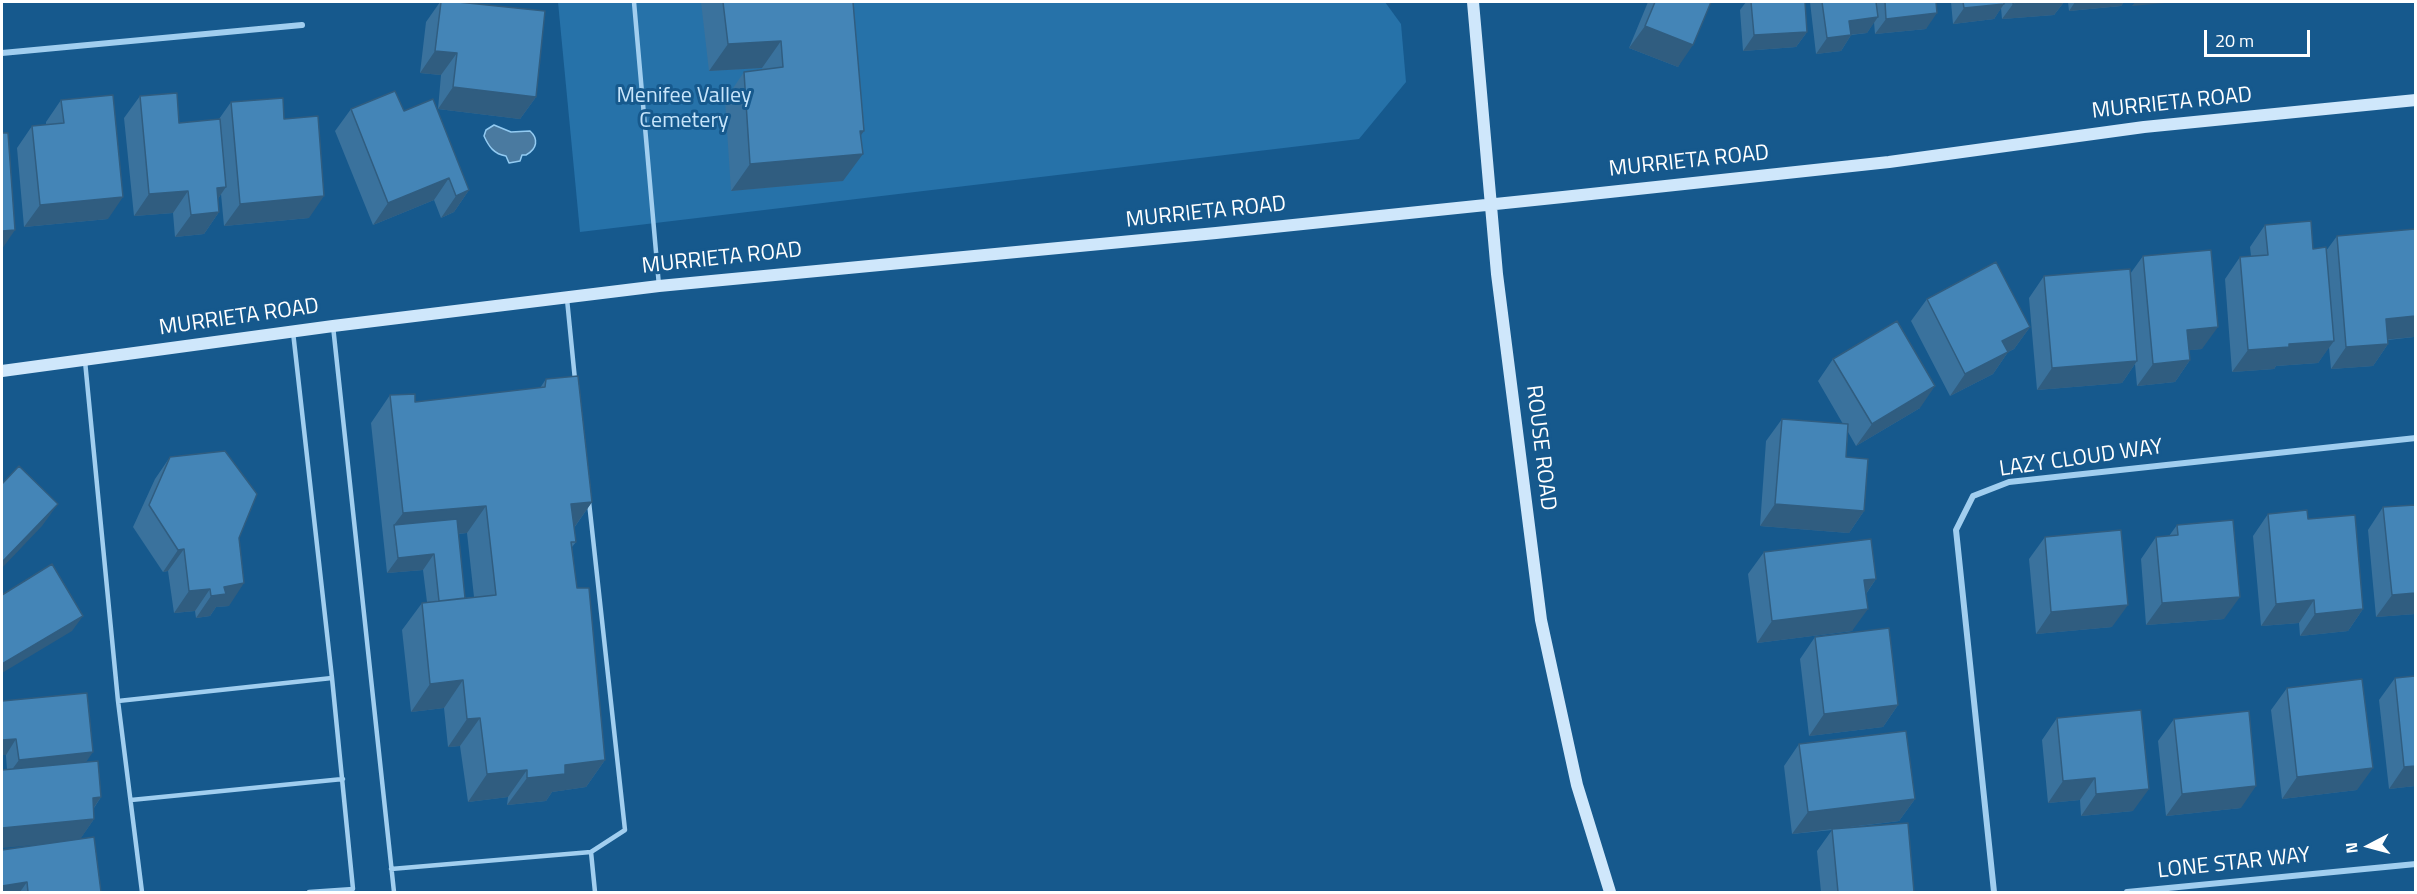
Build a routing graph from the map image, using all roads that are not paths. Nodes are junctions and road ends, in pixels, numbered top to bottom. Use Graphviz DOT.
graph roads {
  1 [pos="634,2"];
  2 [pos="1473,2"];
  3 [pos="302,25"];
  4 [pos="2,53"];
  5 [pos="2415,100"];
  6 [pos="1491,205"];
  7 [pos="659,286"];
  8 [pos="567,297"];
  9 [pos="333,326"];
  10 [pos="292,332"];
  11 [pos="85,360"];
  12 [pos="2,370"];
  13 [pos="576,388"];
  14 [pos="2415,438"];
  15 [pos="588,490"];
  16 [pos="333,678"];
  17 [pos="118,701"];
  18 [pos="342,779"];
  19 [pos="130,800"];
  20 [pos="591,852"];
  21 [pos="2415,864"];
  22 [pos="392,869"];
  23 [pos="142,892"];
  24 [pos="309,892"];
  25 [pos="394,892"];
  26 [pos="594,892"];
  27 [pos="1610,892"];
  28 [pos="1994,892"];
  29 [pos="2127,892"];
  1 -- 7 [label="lane"];
  2 -- 6 [label="main road, ROUSE ROAD"];
  3 -- 4 [label="street"];
  5 -- 6 [label="main road, MURRIETA ROAD"];
  6 -- 7 [label="main road, MURRIETA ROAD"];
  6 -- 27 [label="main road, ROUSE ROAD"];
  7 -- 8 [label="main road, MURRIETA ROAD"];
  8 -- 9 [label="main road, MURRIETA ROAD"];
  8 -- 13 [label="lane"];
  9 -- 10 [label="main road, MURRIETA ROAD"];
  9 -- 22 [label="lane"];
  10 -- 11 [label="main road, MURRIETA ROAD"];
  10 -- 16 [label="lane"];
  11 -- 12 [label="main road, MURRIETA ROAD"];
  11 -- 17 [label="lane"];
  14 -- 28 [label="street, LAZY CLOUD WAY"];
  15 -- 20 [label="lane"];
  16 -- 17 [label="lane"];
  16 -- 18 [label="lane"];
  17 -- 19 [label="lane"];
  18 -- 19 [label="lane"];
  18 -- 24 [label="lane"];
  19 -- 23 [label="lane"];
  20 -- 22 [label="lane"];
  20 -- 26 [label="lane"];
  21 -- 29 [label="street, LONE STAR WAY"];
  22 -- 25 [label="lane"];
}
